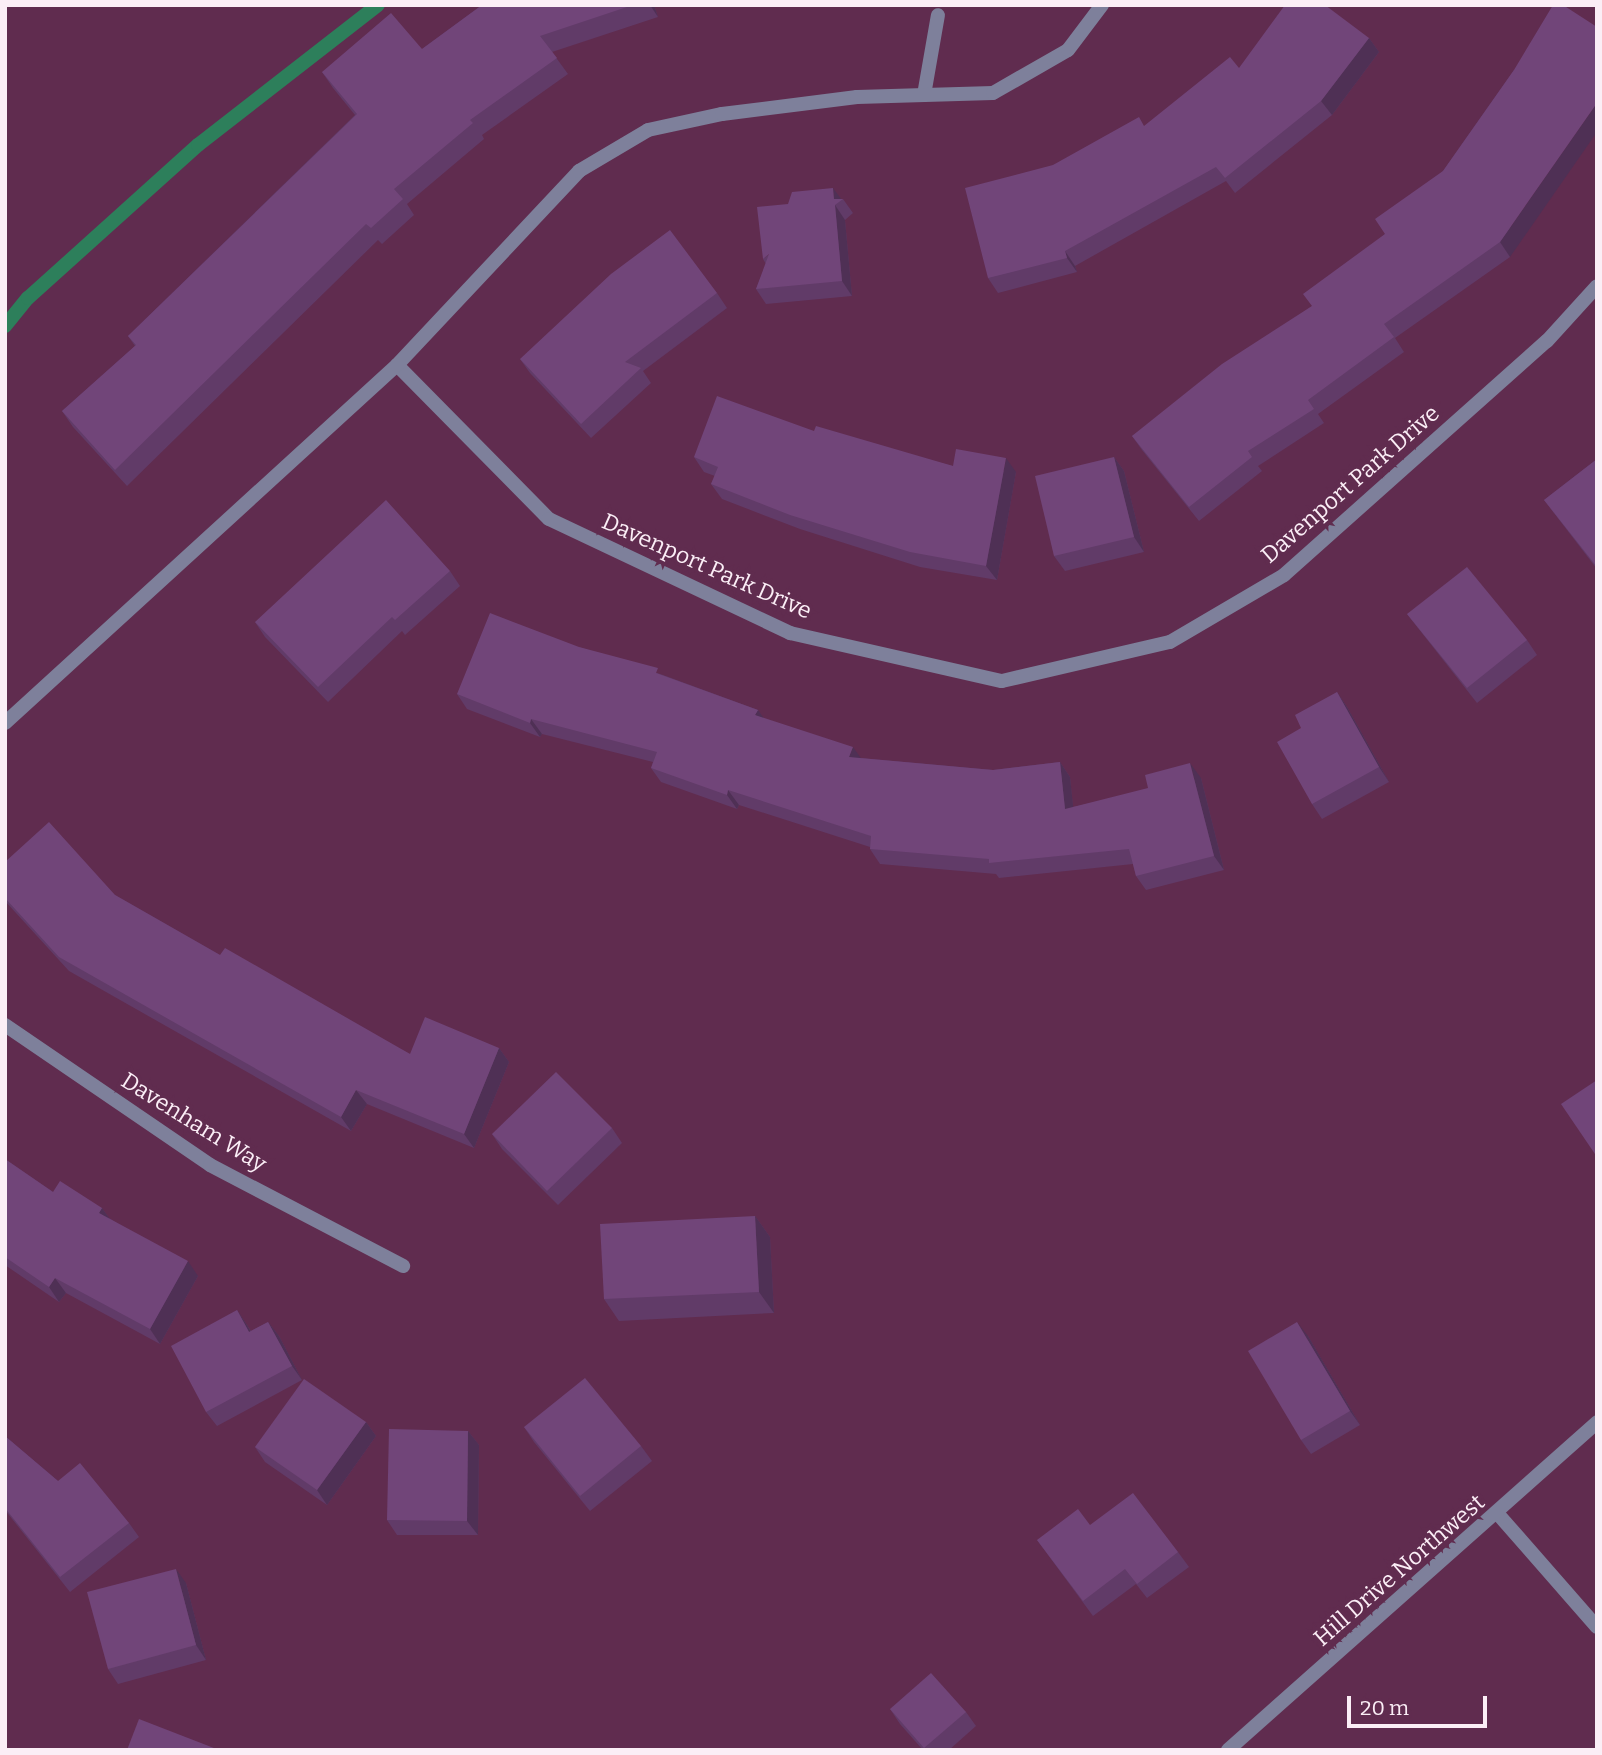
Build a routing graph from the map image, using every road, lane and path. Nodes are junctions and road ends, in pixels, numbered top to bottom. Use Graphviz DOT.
graph roads {
  1 [pos="1102,5"];
  2 [pos="938,15"];
  3 [pos="924,95"];
  4 [pos="1597,286"];
  5 [pos="397,365"];
  6 [pos="5,723"];
  7 [pos="5,1026"];
  8 [pos="403,1266"];
  9 [pos="1597,1422"];
  10 [pos="1498,1514"];
  11 [pos="1597,1627"];
  12 [pos="1228,1750"];
  1 -- 3 [label="street"];
  2 -- 3 [label="street"];
  3 -- 5 [label="street"];
  4 -- 5 [label="street, Davenport Park Drive"];
  5 -- 6 [label="street"];
  7 -- 8 [label="street, Davenham Way"];
  9 -- 10 [label="street, Hill Drive Northwest"];
  10 -- 11 [label="street"];
  10 -- 12 [label="street, Hill Drive Northwest"];
}
